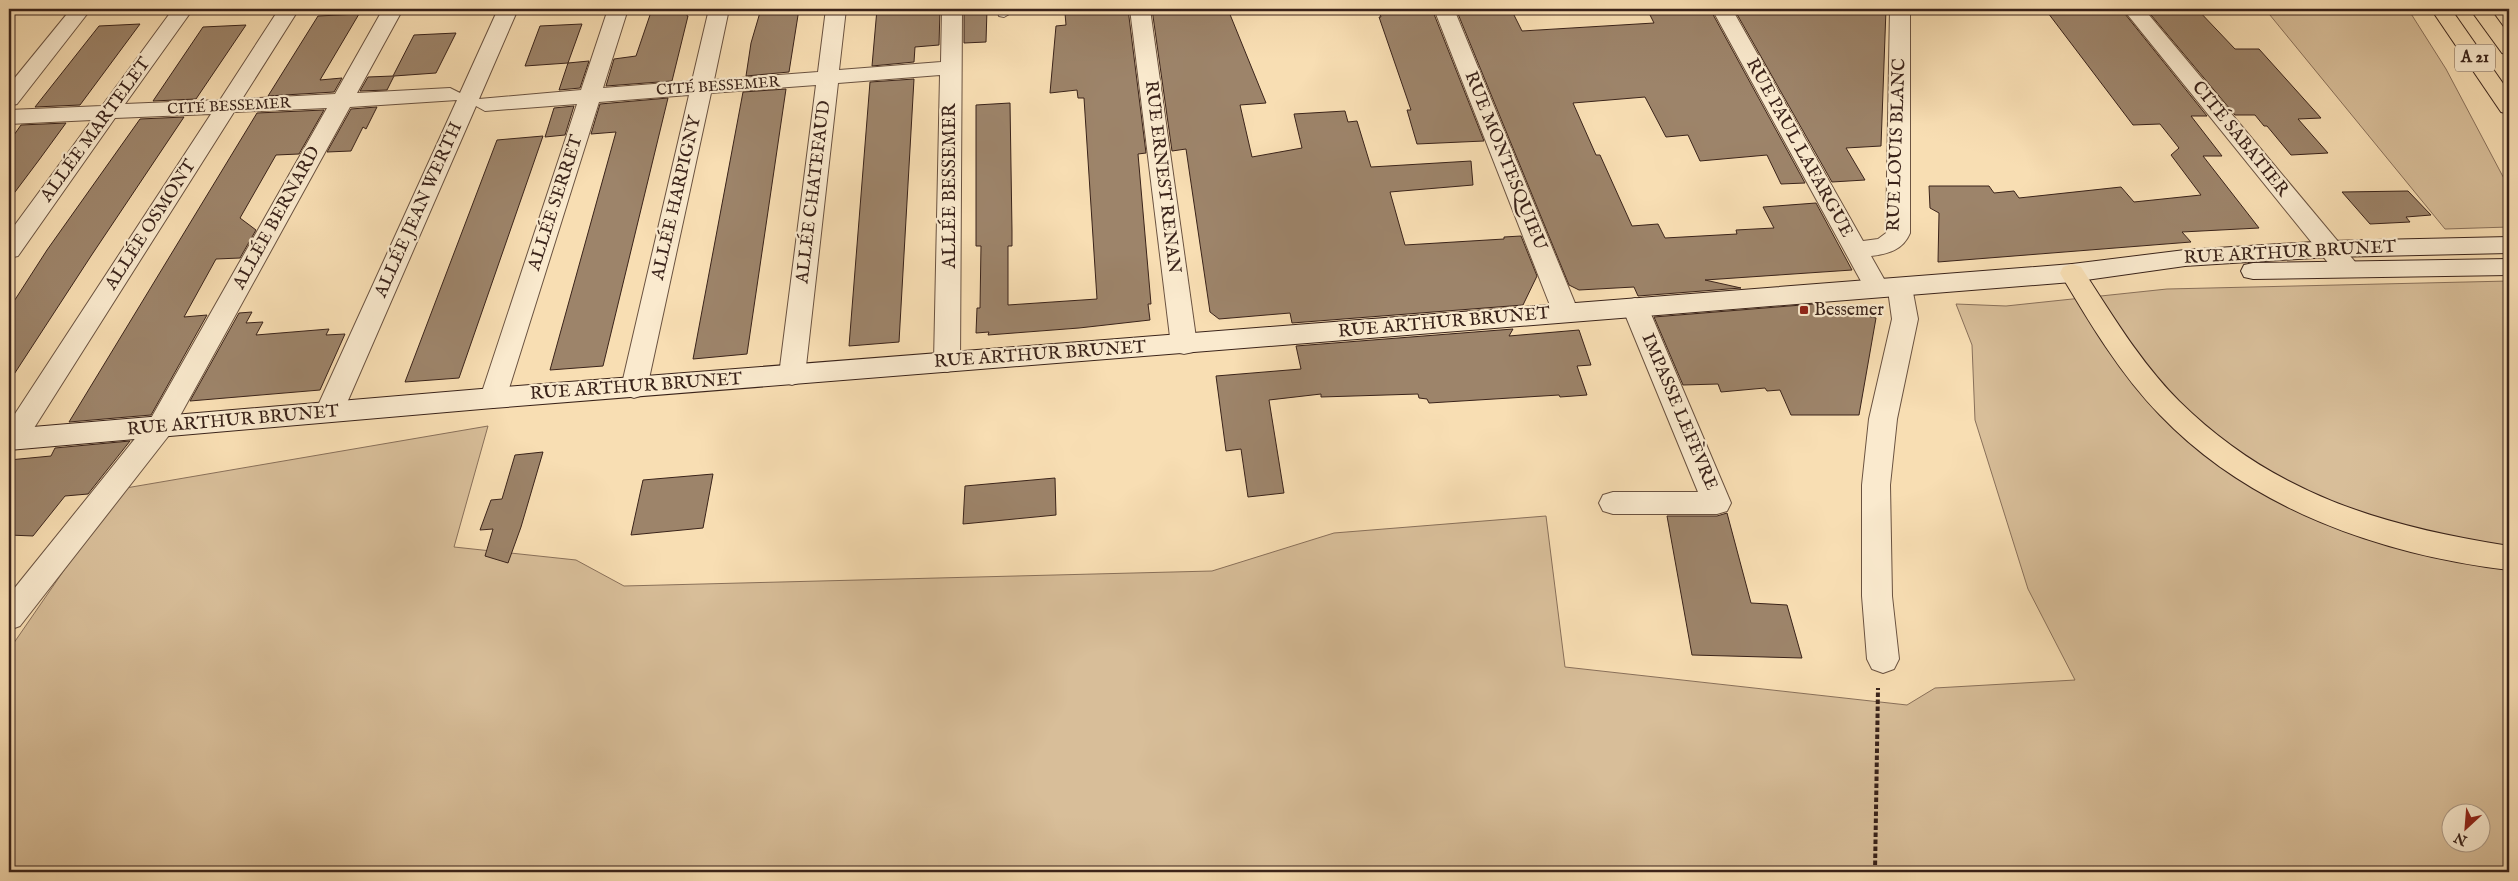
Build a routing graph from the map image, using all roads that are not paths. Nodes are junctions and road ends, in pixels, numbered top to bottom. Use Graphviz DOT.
graph roads {
  1 [pos="81,9"];
  2 [pos="183,9"];
  3 [pos="289,9"];
  4 [pos="393,9"];
  5 [pos="508,9"];
  6 [pos="618,9"];
  7 [pos="718,9"];
  8 [pos="836,9"];
  9 [pos="952,9"];
  10 [pos="1140,9"];
  11 [pos="1444,9"];
  12 [pos="1722,9"];
  13 [pos="1900,9"];
  14 [pos="2133,9"];
  15 [pos="2441,9"];
  16 [pos="2480,9"];
  17 [pos="2509,49"];
  18 [pos="950,68"];
  19 [pos="827,78"];
  20 [pos="702,87"];
  21 [pos="450,95"];
  22 [pos="590,96"];
  23 [pos="9,99"];
  24 [pos="344,100"];
  25 [pos="485,104"];
  26 [pos="228,106"];
  27 [pos="2509,107"];
  28 [pos="109,112"];
  29 [pos="9,117"];
  30 [pos="2509,245"];
  31 [pos="2330,249"];
  32 [pos="9,250"];
  33 [pos="1856,250"];
  34 [pos="2509,267"];
  35 [pos="2348,269"];
  36 [pos="2072,273"];
  37 [pos="1888,287"];
  38 [pos="1636,307"];
  39 [pos="1566,313"];
  40 [pos="1184,345"];
  41 [pos="947,362"];
  42 [pos="792,375"];
  43 [pos="634,388"];
  44 [pos="493,398"];
  45 [pos="329,412"];
  46 [pos="160,427"];
  47 [pos="10,440"];
  48 [pos="1613,503"];
  49 [pos="2509,558"];
  50 [pos="9,617"];
  51 [pos="1883,658"];
  1 -- 23 [label="street"];
  2 -- 28 [label="street, ALLÉE MARTELET"];
  3 -- 26 [label="street, ALLÉE OSMONT"];
  4 -- 24 [label="street, ALLÉE BERNARD"];
  5 -- 45 [label="street, ALLÉE JEAN WERTH"];
  6 -- 22 [label="street, ALLÉE SERRET"];
  7 -- 20 [label="street, ALLÉE HARPIGNY"];
  8 -- 19 [label="street, ALLÉE CHATEFAUD"];
  9 -- 18 [label="street, ALLÉE BESSEMER"];
  10 -- 40 [label="street, RUE ERNEST RENAN"];
  11 -- 39 [label="street, RUE MONTESQUIEU"];
  12 -- 33 [label="street, RUE PAUL LAFARGUE"];
  13 -- 33 [label="street, RUE LOUIS BLANC"];
  14 -- 31 [label="street, CITÉ SABATIER"];
  15 -- 27 [label="highway, A 21"];
  16 -- 17 [label="highway, A 21"];
  18 -- 19 [label="street, CITÉ BESSEMER"];
  18 -- 41 [label="street, ALLÉE BESSEMER"];
  19 -- 20 [label="street, CITÉ BESSEMER"];
  19 -- 42 [label="street, ALLÉE CHATEFAUD"];
  20 -- 22 [label="street, CITÉ BESSEMER"];
  20 -- 43 [label="street, ALLÉE HARPIGNY"];
  21 -- 24 [label="street, CITÉ BESSEMER"];
  22 -- 25 [label="street, CITÉ BESSEMER"];
  22 -- 44 [label="street, ALLÉE SERRET"];
  24 -- 26 [label="street, CITÉ BESSEMER"];
  24 -- 46 [label="street, ALLÉE BERNARD"];
  26 -- 28 [label="street, CITÉ BESSEMER"];
  26 -- 47 [label="street, ALLÉE OSMONT"];
  28 -- 29 [label="street, CITÉ BESSEMER"];
  28 -- 32 [label="street, ALLÉE MARTELET"];
  30 -- 31 [label="street, RUE ARTHUR BRUNET"];
  31 -- 35 [label="street, CITÉ SABATIER"];
  31 -- 36 [label="street, RUE ARTHUR BRUNET"];
  33 -- 37 [label="street, RUE PAUL LAFARGUE"];
  34 -- 35 [label="street, RUE ARTHUR BRUNET"];
  35 -- 36 [label="street, RUE ARTHUR BRUNET"];
  36 -- 37 [label="street, RUE ARTHUR BRUNET"];
  36 -- 49 [label="highway"];
  37 -- 38 [label="street, RUE ARTHUR BRUNET"];
  37 -- 51 [label="street"];
  38 -- 39 [label="street, RUE ARTHUR BRUNET"];
  38 -- 48 [label="street, IMPASSE LEFÈVRE"];
  39 -- 40 [label="street, RUE ARTHUR BRUNET"];
  40 -- 41 [label="street, RUE ARTHUR BRUNET"];
  41 -- 42 [label="street, RUE ARTHUR BRUNET"];
  42 -- 43 [label="street, RUE ARTHUR BRUNET"];
  43 -- 44 [label="street, RUE ARTHUR BRUNET"];
  44 -- 45 [label="street, RUE ARTHUR BRUNET"];
  45 -- 46 [label="street, RUE ARTHUR BRUNET"];
  46 -- 47 [label="street, RUE ARTHUR BRUNET"];
  46 -- 50 [label="street, ALLÉE BERNARD"];
}
